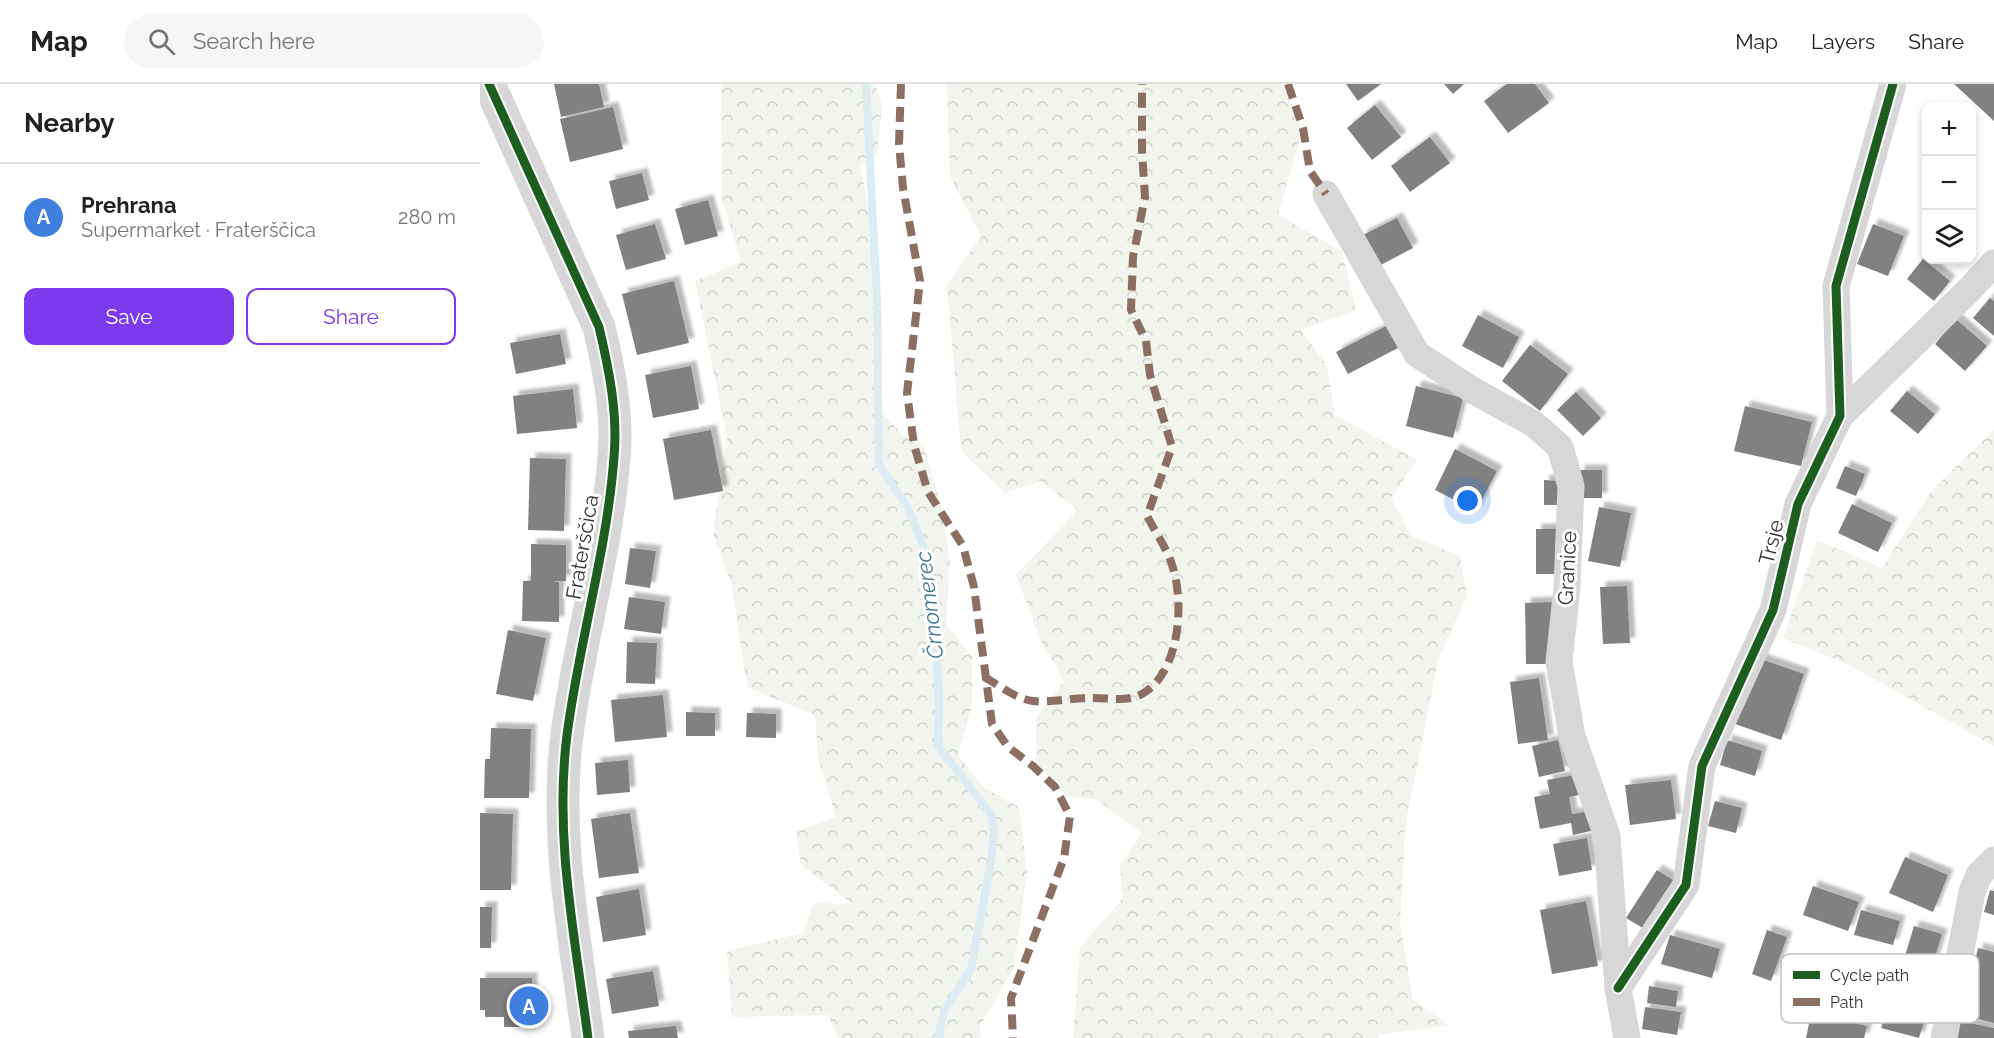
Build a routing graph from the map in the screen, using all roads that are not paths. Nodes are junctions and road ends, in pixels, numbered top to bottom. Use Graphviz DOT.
graph roads {
  1 [pos="489,84"];
  2 [pos="1893,84"];
  3 [pos="1326,194"];
  4 [pos="1994,262"];
  5 [pos="1840,416"];
  6 [pos="1994,860"];
  7 [pos="1960,954"];
  8 [pos="1618,988"];
  9 [pos="1947,1023"];
  10 [pos="588,1038"];
  11 [pos="1628,1038"];
  12 [pos="1944,1038"];
  1 -- 10 [label="street, Fraterščica"];
  2 -- 5 [label="street, Trsje"];
  3 -- 8 [label="street, Granice"];
  4 -- 5 [label="street, Trsje"];
  5 -- 8 [label="street, Trsje"];
  6 -- 7 [label="street"];
  8 -- 11 [label="street, Granice"];
  9 -- 12 [label="street"];
}
